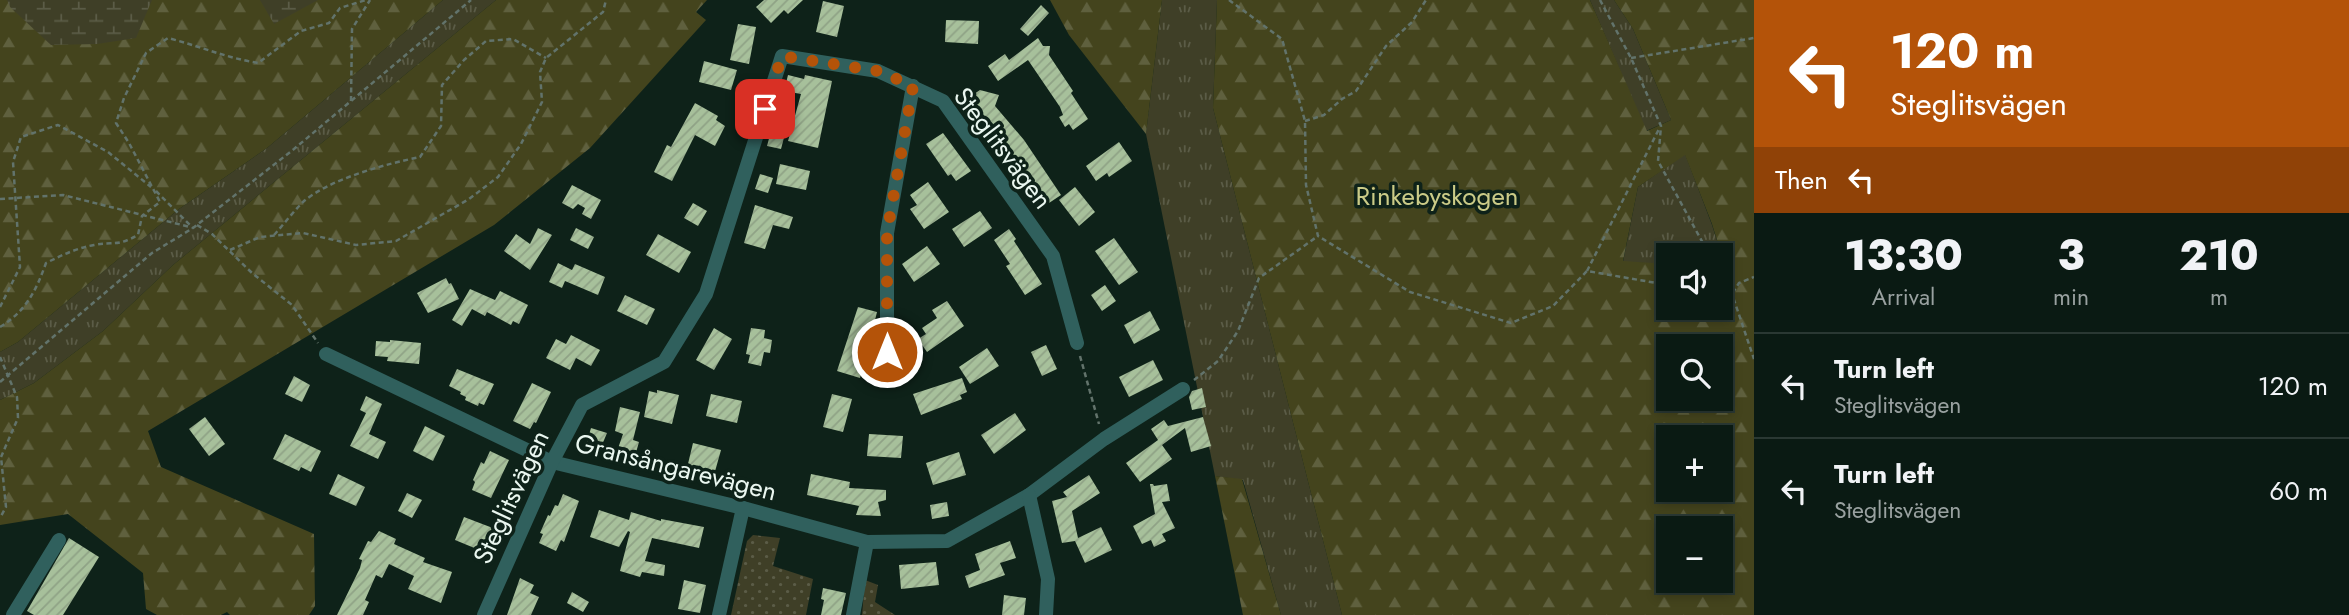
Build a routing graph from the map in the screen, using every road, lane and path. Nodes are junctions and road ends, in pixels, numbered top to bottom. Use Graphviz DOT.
graph roads {
  1 [pos="368,0"];
  2 [pos="471,0"];
  3 [pos="606,0"];
  4 [pos="1229,0"];
  5 [pos="1426,0"];
  6 [pos="1600,0"];
  7 [pos="1754,38"];
  8 [pos="546,58"];
  9 [pos="1631,58"];
  10 [pos="913,86"];
  11 [pos="351,102"];
  12 [pos="1306,121"];
  13 [pos="1661,126"];
  14 [pos="154,189"];
  15 [pos="17,198"];
  16 [pos="0,199"];
  17 [pos="142,216"];
  18 [pos="195,226"];
  19 [pos="274,236"];
  20 [pos="1318,236"];
  21 [pos="1703,243"];
  22 [pos="229,250"];
  23 [pos="1587,271"];
  24 [pos="1754,277"];
  25 [pos="1656,283"];
  26 [pos="1733,292"];
  27 [pos="1733,297"];
  28 [pos="0,307"];
  29 [pos="0,327"];
  30 [pos="1077,343"];
  31 [pos="326,354"];
  32 [pos="0,357"];
  33 [pos="1754,359"];
  34 [pos="887,376"];
  35 [pos="8,377"];
  36 [pos="0,382"];
  37 [pos="1183,389"];
  38 [pos="1104,439"];
  39 [pos="552,462"];
  40 [pos="1029,495"];
  41 [pos="743,508"];
  42 [pos="0,518"];
  43 [pos="59,540"];
  44 [pos="867,542"];
  45 [pos="13,615"];
  46 [pos="484,615"];
  47 [pos="719,615"];
  48 [pos="853,615"];
  49 [pos="1046,615"];
  1 -- 11 [label="path"];
  1 -- 14 [label="path"];
  2 -- 11 [label="path"];
  3 -- 8 [label="path"];
  4 -- 12 [label="path"];
  5 -- 12 [label="path"];
  6 -- 9 [label="path"];
  7 -- 9 [label="path"];
  8 -- 19 [label="path"];
  8 -- 19 [label="path"];
  9 -- 13 [label="path"];
  10 -- 30 [label="street, Steglitsvägen"];
  10 -- 34 [label="street"];
  10 -- 39 [label="street, Steglitsvägen"];
  11 -- 18 [label="path"];
  12 -- 20 [label="path"];
  13 -- 21 [label="path"];
  13 -- 23 [label="path"];
  14 -- 15 [label="path"];
  14 -- 17 [label="path"];
  14 -- 18 [label="path"];
  15 -- 16 [label="path"];
  15 -- 17 [label="path"];
  15 -- 28 [label="path"];
  17 -- 18 [label="path"];
  17 -- 29 [label="path"];
  18 -- 22 [label="path"];
  18 -- 35 [label="path"];
  19 -- 22 [label="path"];
  20 -- 23 [label="path"];
  20 -- 37 [label="path"];
  22 -- 31 [label="path"];
  23 -- 25 [label="path"];
  24 -- 26 [label="path"];
  27 -- 33 [label="path"];
  30 -- 38 [label="path"];
  31 -- 39 [label="street, Gransångarevägen"];
  32 -- 35 [label="path"];
  35 -- 36 [label="path"];
  35 -- 42 [label="path"];
  37 -- 38 [label="street, Gransångarevägen"];
  38 -- 40 [label="street, Gransångarevägen"];
  39 -- 41 [label="street, Gransångarevägen"];
  39 -- 46 [label="street, Steglitsvägen"];
  40 -- 44 [label="street, Gransångarevägen"];
  40 -- 49 [label="street"];
  41 -- 44 [label="street, Gransångarevägen"];
  41 -- 47 [label="street"];
  43 -- 45 [label="street"];
  44 -- 48 [label="street"];
}
